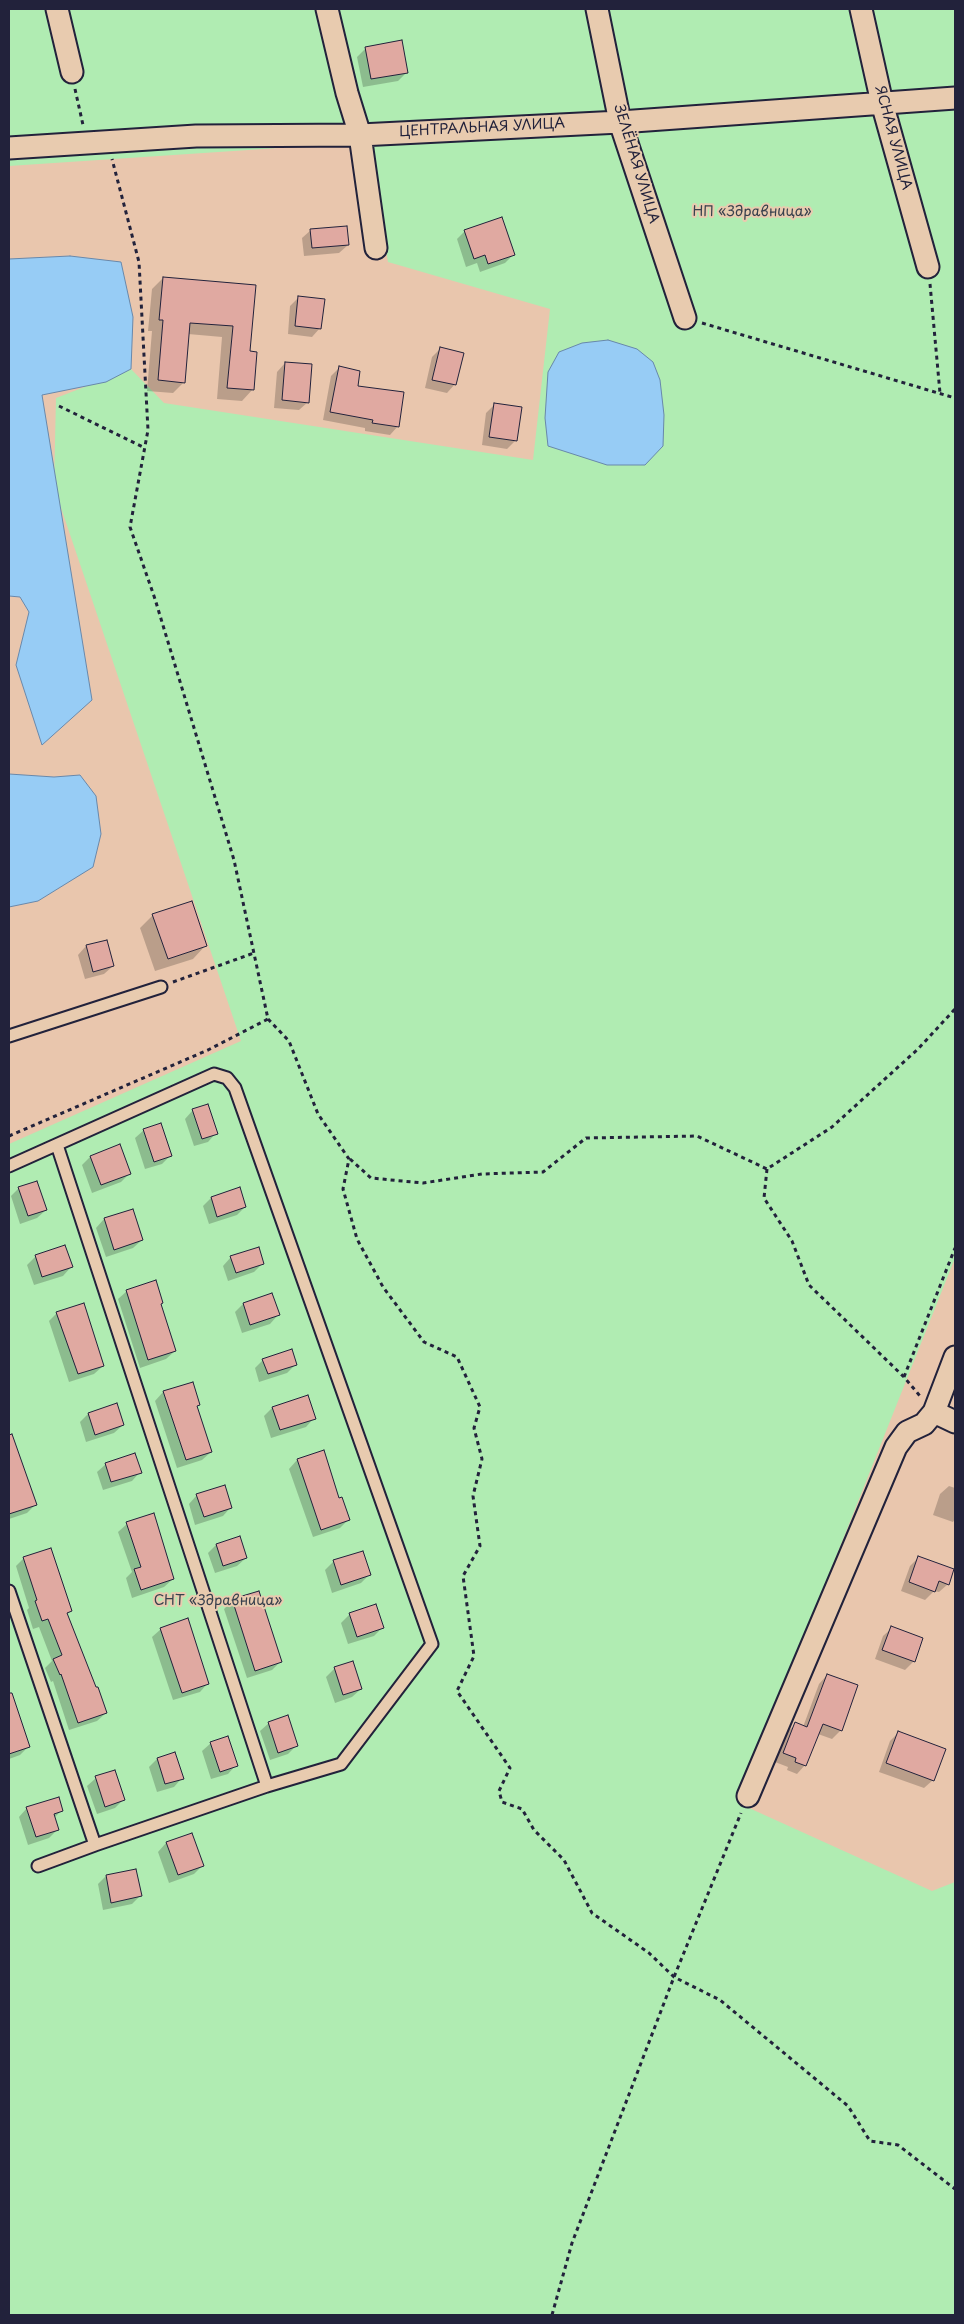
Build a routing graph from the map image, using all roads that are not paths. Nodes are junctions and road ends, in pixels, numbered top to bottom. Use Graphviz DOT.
graph roads {
  1 [pos="57,9"];
  2 [pos="327,9"];
  3 [pos="597,9"];
  4 [pos="860,9"];
  5 [pos="72,72"];
  6 [pos="955,98"];
  7 [pos="882,103"];
  8 [pos="620,122"];
  9 [pos="360,135"];
  10 [pos="9,148"];
  11 [pos="376,248"];
  12 [pos="928,266"];
  13 [pos="685,318"];
  14 [pos="161,987"];
  15 [pos="9,1036"];
  16 [pos="57,1145"];
  17 [pos="9,1166"];
  18 [pos="955,1358"];
  19 [pos="934,1412"];
  20 [pos="955,1422"];
  21 [pos="9,1591"];
  22 [pos="267,1786"];
  23 [pos="748,1796"];
  24 [pos="95,1845"];
  25 [pos="38,1866"];
  1 -- 5 [label="street"];
  2 -- 9 [label="street"];
  3 -- 8 [label="street, ЗЕЛЁНАЯ УЛИЦА"];
  4 -- 7 [label="street, ЯСНАЯ УЛИЦА"];
  6 -- 7 [label="street, ЦЕНТРАЛЬНАЯ УЛИЦА"];
  7 -- 8 [label="street, ЦЕНТРАЛЬНАЯ УЛИЦА"];
  7 -- 12 [label="street, ЯСНАЯ УЛИЦА"];
  8 -- 9 [label="street, ЦЕНТРАЛЬНАЯ УЛИЦА"];
  8 -- 13 [label="street, ЗЕЛЁНАЯ УЛИЦА"];
  9 -- 10 [label="street, ЦЕНТРАЛЬНАЯ УЛИЦА"];
  9 -- 11 [label="street"];
  14 -- 15 [label="lane"];
  16 -- 17 [label="lane"];
  16 -- 22 [label="lane"];
  16 -- 22 [label="lane"];
  18 -- 19 [label="street"];
  19 -- 20 [label="street"];
  19 -- 23 [label="street"];
  21 -- 24 [label="lane"];
  22 -- 24 [label="lane"];
  24 -- 25 [label="lane"];
}
